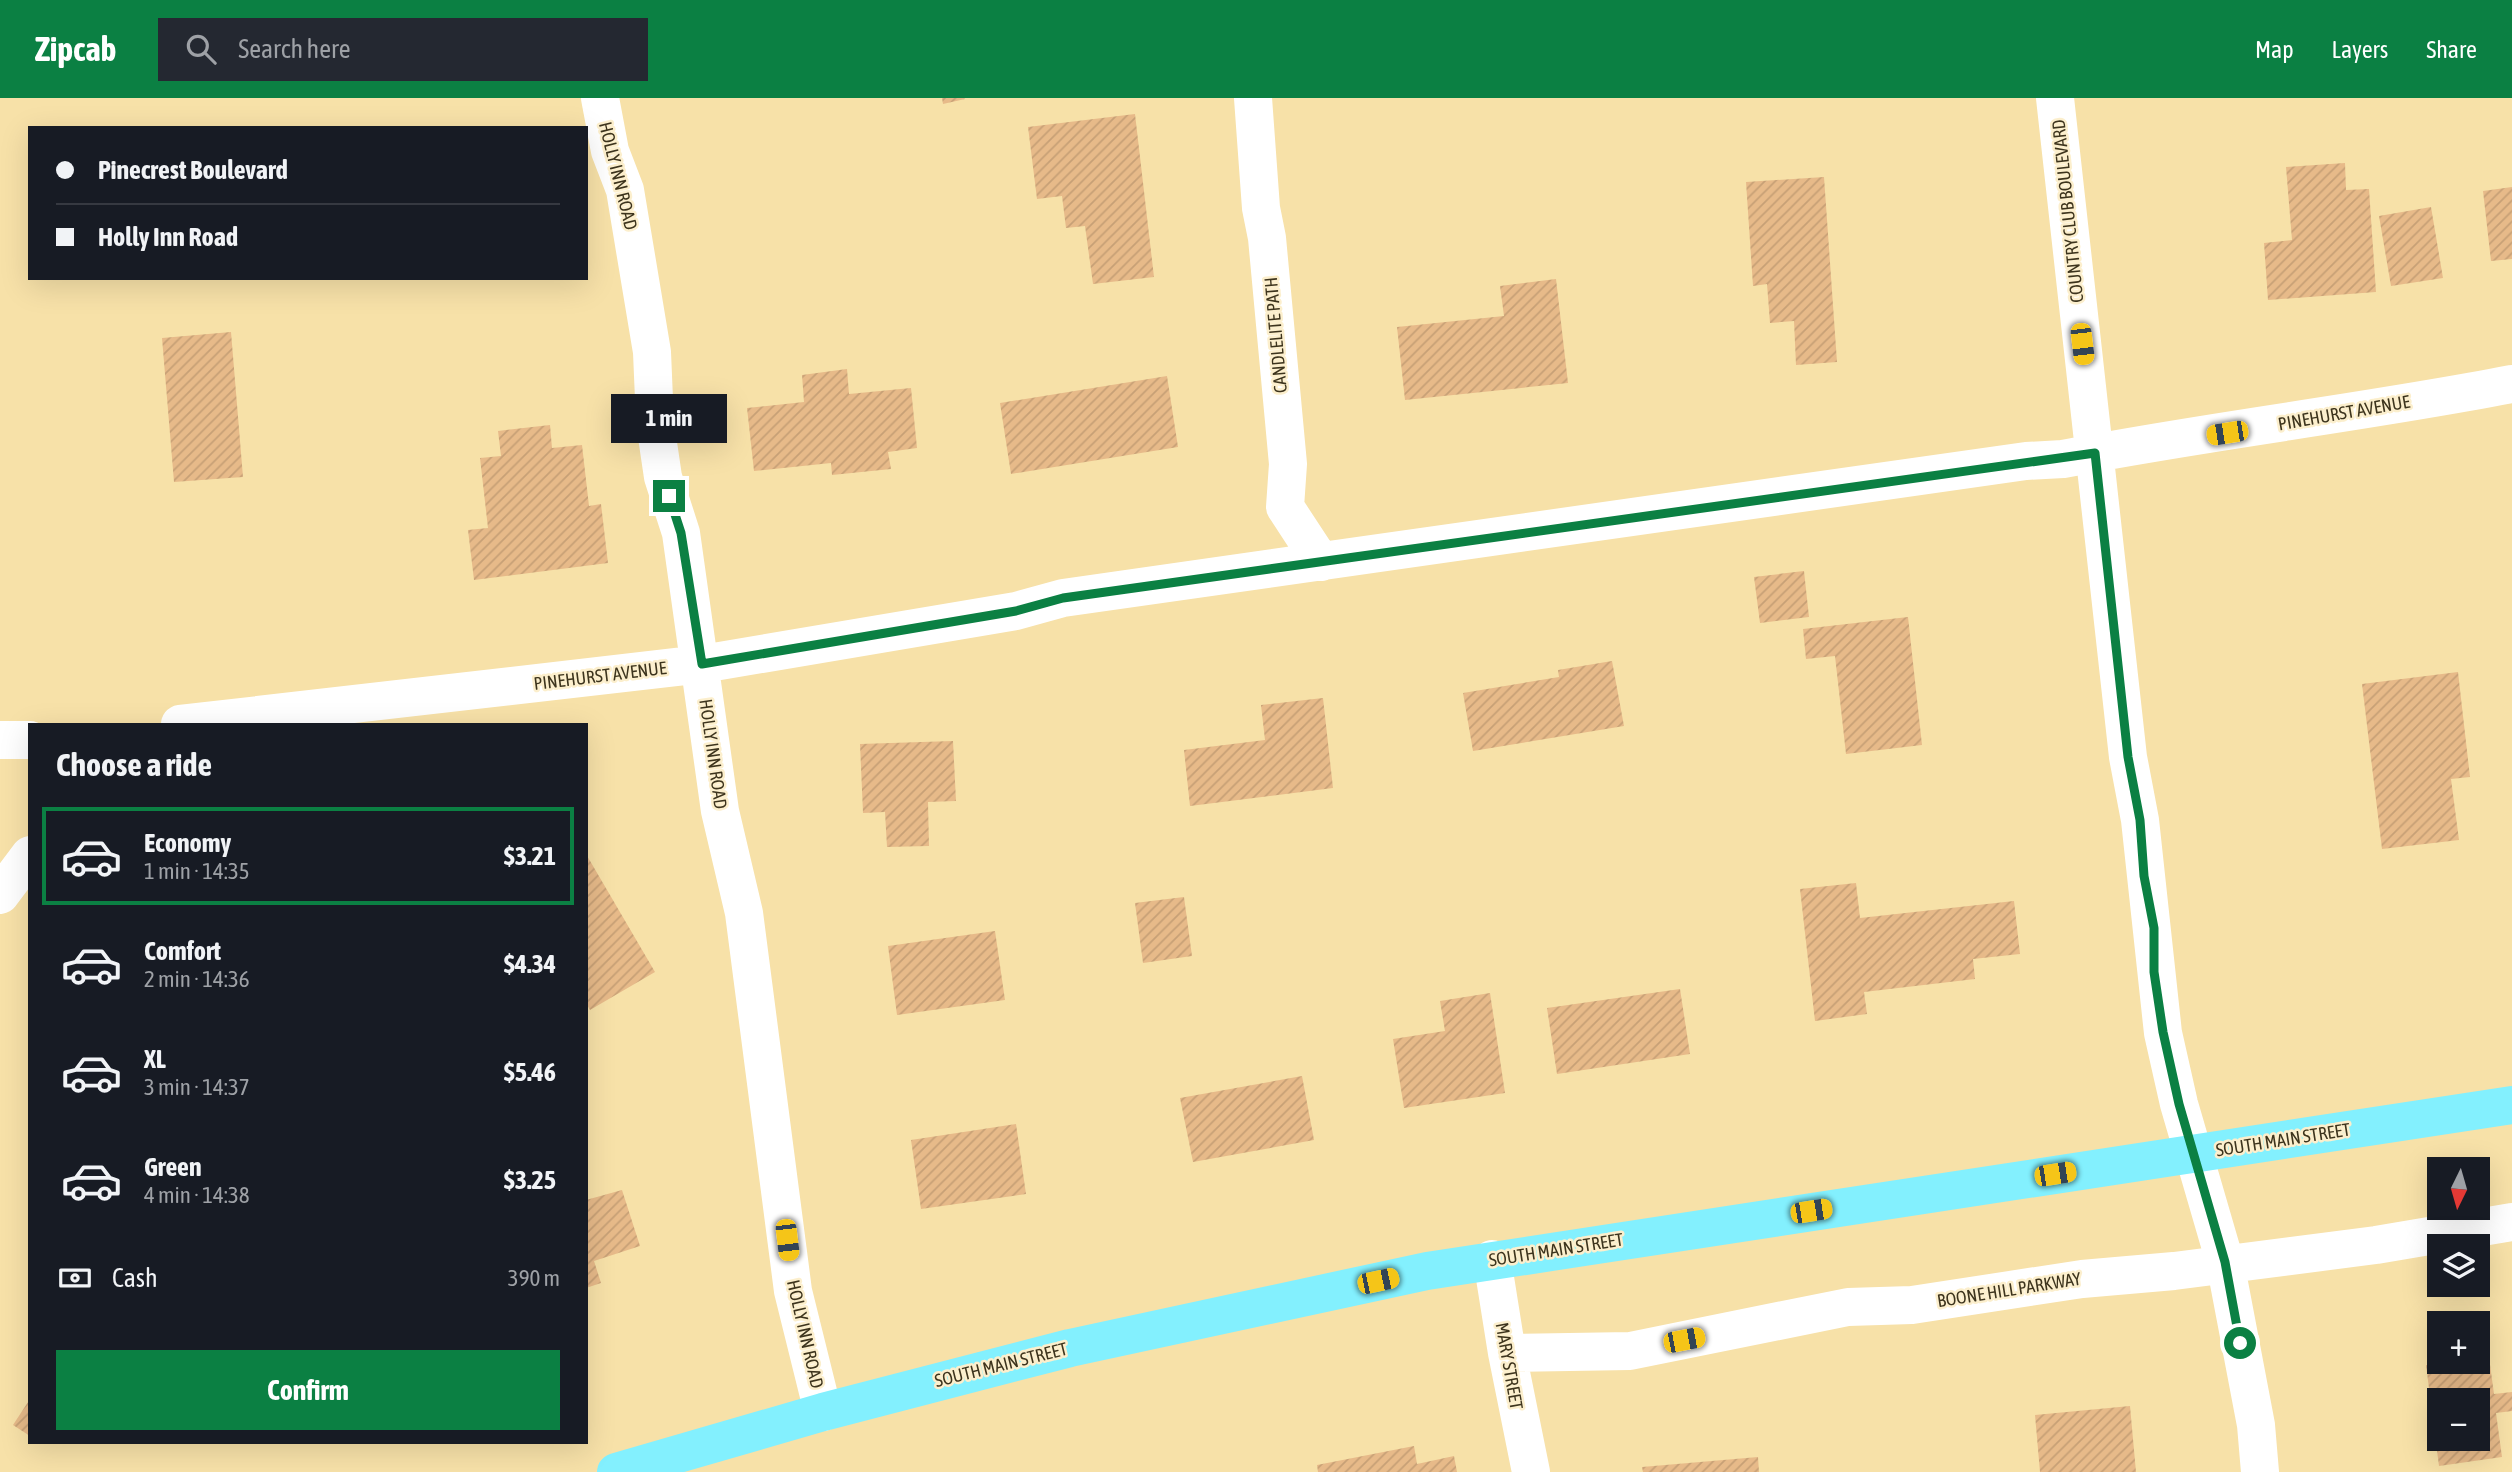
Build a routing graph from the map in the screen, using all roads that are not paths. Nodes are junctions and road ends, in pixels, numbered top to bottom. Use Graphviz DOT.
graph roads {
  1 [pos="600,98"];
  2 [pos="1253,98"];
  3 [pos="2055,98"];
  4 [pos="2512,384"];
  5 [pos="2095,453"];
  6 [pos="1321,562"];
  7 [pos="702,664"];
  8 [pos="189,723"];
  9 [pos="0,740"];
  10 [pos="28,740"];
  11 [pos="28,858"];
  12 [pos="0,895"];
  13 [pos="2512,1105"];
  14 [pos="2193,1154"];
  15 [pos="2512,1222"];
  16 [pos="1492,1259"];
  17 [pos="2225,1262"];
  18 [pos="1507,1353"];
  19 [pos="823,1412"];
  20 [pos="616,1472"];
  21 [pos="1531,1472"];
  22 [pos="2260,1472"];
  1 -- 7 [label="street, HOLLY INN ROAD"];
  2 -- 6 [label="street, CANDLELITE PATH"];
  3 -- 5 [label="street, COUNTRY CLUB BOULEVARD"];
  4 -- 5 [label="street, PINEHURST AVENUE"];
  5 -- 6 [label="street, PINEHURST AVENUE"];
  5 -- 14 [label="street, COUNTRY CLUB BOULEVARD"];
  6 -- 7 [label="street, PINEHURST AVENUE"];
  7 -- 8 [label="street, PINEHURST AVENUE"];
  7 -- 19 [label="street, HOLLY INN ROAD"];
  9 -- 10 [label="street"];
  11 -- 12 [label="street"];
  13 -- 14 [label="main road, SOUTH MAIN STREET"];
  14 -- 16 [label="main road, SOUTH MAIN STREET"];
  14 -- 17 [label="street, COUNTRY CLUB BOULEVARD"];
  15 -- 17 [label="street, BOONE HILL PARKWAY"];
  16 -- 18 [label="street, MARY STREET"];
  16 -- 19 [label="main road, SOUTH MAIN STREET"];
  17 -- 18 [label="street, BOONE HILL PARKWAY"];
  17 -- 22 [label="street, COUNTRY CLUB BOULEVARD"];
  18 -- 21 [label="street, MARY STREET"];
  19 -- 20 [label="main road, SOUTH MAIN STREET"];
}
